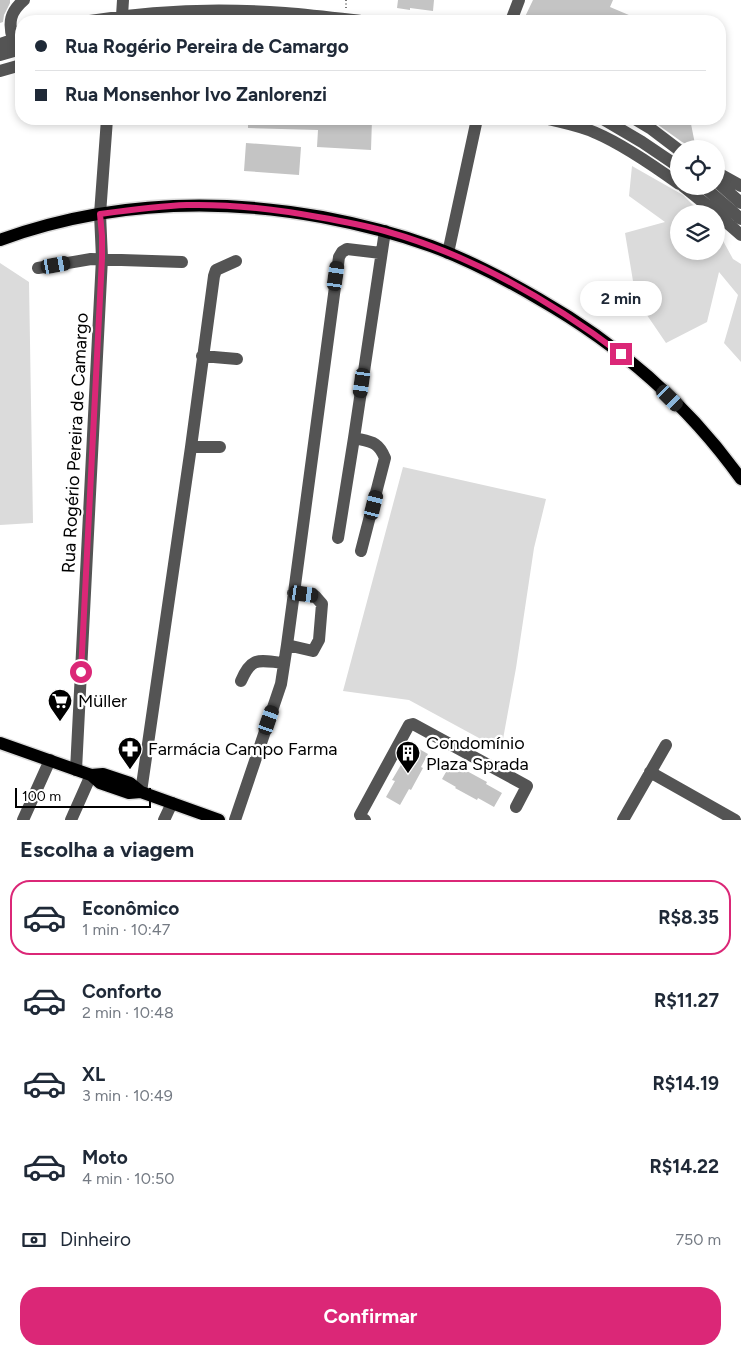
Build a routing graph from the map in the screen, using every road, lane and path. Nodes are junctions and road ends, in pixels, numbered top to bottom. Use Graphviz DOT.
graph roads {
  1 [pos="24,0"];
  2 [pos="123,0"];
  3 [pos="346,0"];
  4 [pos="519,0"];
  5 [pos="183,5"];
  6 [pos="345,11"];
  7 [pos="122,15"];
  8 [pos="128,15"];
  9 [pos="306,15"];
  10 [pos="513,15"];
  11 [pos="15,38"];
  12 [pos="15,42"];
  13 [pos="0,44"];
  14 [pos="15,44"];
  15 [pos="0,55"];
  16 [pos="15,67"];
  17 [pos="0,71"];
  18 [pos="106,125"];
  19 [pos="476,125"];
  20 [pos="572,125"];
  21 [pos="613,125"];
  22 [pos="645,125"];
  23 [pos="670,143"];
  24 [pos="670,161"];
  25 [pos="725,177"];
  26 [pos="670,178"];
  27 [pos="741,186"];
  28 [pos="725,189"];
  29 [pos="694,195"];
  30 [pos="713,195"];
  31 [pos="741,203"];
  32 [pos="100,214"];
  33 [pos="741,219"];
  34 [pos="385,231"];
  35 [pos="741,235"];
  36 [pos="0,240"];
  37 [pos="381,253"];
  38 [pos="448,253"];
  39 [pos="102,258"];
  40 [pos="236,261"];
  41 [pos="182,262"];
  42 [pos="38,268"];
  43 [pos="202,356"];
  44 [pos="237,359"];
  45 [pos="354,438"];
  46 [pos="191,447"];
  47 [pos="220,448"];
  48 [pos="741,479"];
  49 [pos="338,538"];
  50 [pos="361,551"];
  51 [pos="293,593"];
  52 [pos="287,645"];
  53 [pos="284,663"];
  54 [pos="241,681"];
  55 [pos="0,742"];
  56 [pos="666,745"];
  57 [pos="50,760"];
  58 [pos="76,770"];
  59 [pos="650,772"];
  60 [pos="91,775"];
  61 [pos="141,792"];
  62 [pos="172,803"];
  63 [pos="516,806"];
  64 [pos="23,820"];
  65 [pos="71,820"];
  66 [pos="164,820"];
  67 [pos="219,820"];
  68 [pos="235,820"];
  69 [pos="365,820"];
  70 [pos="623,820"];
  71 [pos="735,820"];
  1 -- 11 [label="street"];
  2 -- 7 [label="street"];
  3 -- 6 [label="path"];
  4 -- 10 [label="street"];
  5 -- 8 [label="street"];
  5 -- 9 [label="street"];
  12 -- 13 [label="street"];
  14 -- 15 [label="street"];
  16 -- 17 [label="street"];
  18 -- 32 [label="street, Rua Rogério Pereira de Camargo"];
  19 -- 38 [label="street"];
  20 -- 26 [label="street"];
  21 -- 24 [label="street"];
  22 -- 23 [label="street"];
  25 -- 27 [label="street"];
  28 -- 31 [label="street"];
  29 -- 35 [label="street"];
  30 -- 33 [label="street"];
  32 -- 34 [label="main road"];
  32 -- 36 [label="main road"];
  32 -- 39 [label="street, Rua Rogério Pereira de Camargo"];
  34 -- 37 [label="street"];
  34 -- 38 [label="main road"];
  37 -- 45 [label="street"];
  37 -- 51 [label="street"];
  38 -- 48 [label="main road"];
  39 -- 41 [label="street"];
  39 -- 42 [label="street"];
  39 -- 58 [label="street, Rua Rogério Pereira de Camargo"];
  40 -- 43 [label="street"];
  43 -- 44 [label="street"];
  43 -- 46 [label="street"];
  45 -- 49 [label="street"];
  45 -- 50 [label="street"];
  46 -- 47 [label="street"];
  46 -- 61 [label="street"];
  51 -- 52 [label="street"];
  51 -- 52 [label="street"];
  52 -- 53 [label="street"];
  53 -- 54 [label="street"];
  53 -- 68 [label="street"];
  55 -- 57 [label="main road"];
  56 -- 59 [label="street"];
  57 -- 58 [label="main road"];
  57 -- 64 [label="street"];
  58 -- 60 [label="main road"];
  59 -- 70 [label="street"];
  59 -- 71 [label="street"];
  60 -- 61 [label="main road"];
  60 -- 65 [label="street"];
  61 -- 62 [label="main road"];
  62 -- 66 [label="street"];
  62 -- 67 [label="main road"];
  63 -- 69 [label="street"];
}
